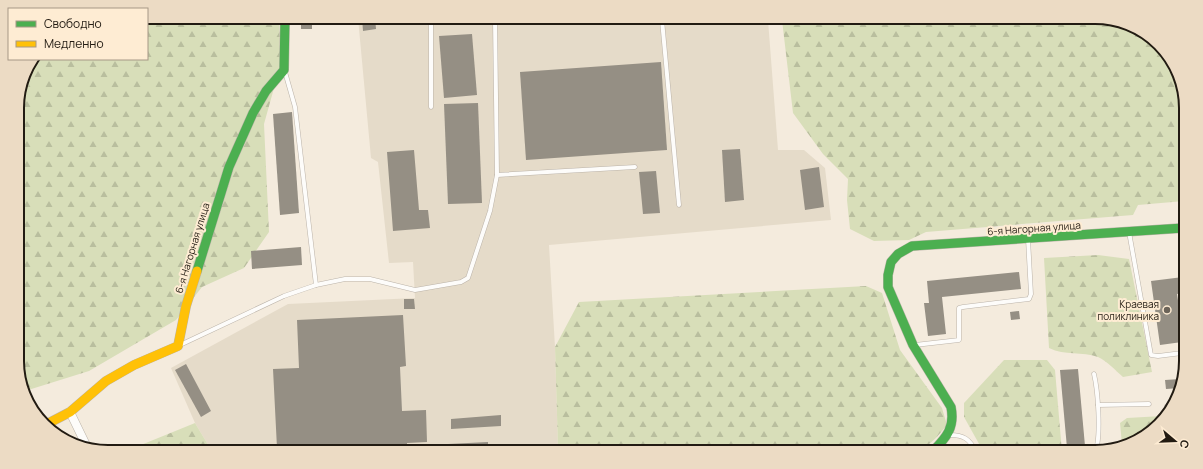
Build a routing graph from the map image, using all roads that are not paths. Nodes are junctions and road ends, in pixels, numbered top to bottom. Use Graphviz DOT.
graph roads {
  1 [pos="284,24"];
  2 [pos="431,24"];
  3 [pos="495,24"];
  4 [pos="662,24"];
  5 [pos="284,70"];
  6 [pos="431,107"];
  7 [pos="635,167"];
  8 [pos="497,175"];
  9 [pos="679,205"];
  10 [pos="1179,228"];
  11 [pos="1129,232"];
  12 [pos="1028,239"];
  13 [pos="316,285"];
  14 [pos="913,345"];
  15 [pos="178,346"];
  16 [pos="1179,353"];
  17 [pos="1094,374"];
  18 [pos="1150,404"];
  19 [pos="1098,405"];
  20 [pos="70,412"];
  21 [pos="51,422"];
  22 [pos="950,435"];
  23 [pos="84,442"];
  24 [pos="939,445"];
  25 [pos="972,445"];
  26 [pos="1098,445"];
  1 -- 5 [label="street"];
  2 -- 6 [label="lane"];
  3 -- 8 [label="lane"];
  4 -- 9 [label="lane"];
  5 -- 13 [label="lane"];
  5 -- 15 [label="street, 6-я Нагорная улица"];
  7 -- 8 [label="lane"];
  8 -- 13 [label="lane"];
  10 -- 11 [label="street, 6-я Нагорная улица"];
  11 -- 12 [label="street, 6-я Нагорная улица"];
  11 -- 16 [label="lane"];
  12 -- 14 [label="lane"];
  12 -- 14 [label="street, 6-я Нагорная улица"];
  13 -- 15 [label="lane"];
  14 -- 22 [label="street"];
  15 -- 20 [label="street"];
  17 -- 19 [label="lane"];
  18 -- 19 [label="lane"];
  19 -- 26 [label="lane"];
  20 -- 21 [label="street"];
  20 -- 23 [label="street"];
  22 -- 24 [label="street"];
  22 -- 25 [label="lane"];
}
